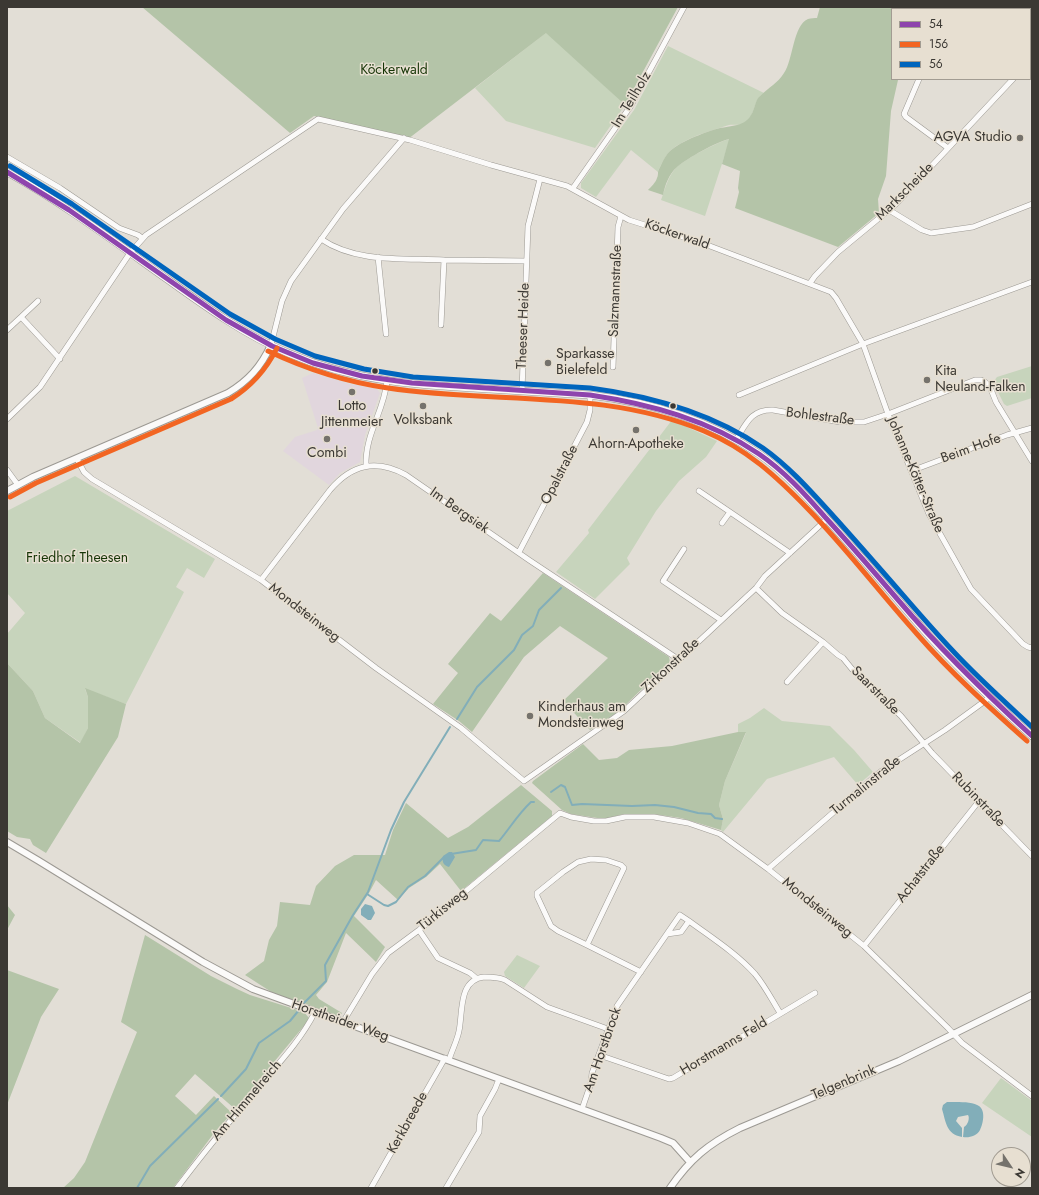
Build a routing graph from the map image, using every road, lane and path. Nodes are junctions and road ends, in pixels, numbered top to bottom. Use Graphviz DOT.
graph roads {
  1 [pos="684,7"];
  2 [pos="919,80"];
  3 [pos="1013,80"];
  4 [pos="404,138"];
  5 [pos="948,148"];
  6 [pos="7,157"];
  7 [pos="7,172"];
  8 [pos="540,179"];
  9 [pos="573,188"];
  10 [pos="1032,204"];
  11 [pos="889,210"];
  12 [pos="621,216"];
  13 [pos="142,238"];
  14 [pos="321,239"];
  15 [pos="130,253"];
  16 [pos="378,257"];
  17 [pos="444,260"];
  18 [pos="526,261"];
  19 [pos="1032,282"];
  20 [pos="810,283"];
  21 [pos="38,301"];
  22 [pos="21,317"];
  23 [pos="441,325"];
  24 [pos="7,330"];
  25 [pos="386,334"];
  26 [pos="863,344"];
  27 [pos="271,345"];
  28 [pos="60,359"];
  29 [pos="613,367"];
  30 [pos="387,381"];
  31 [pos="522,391"];
  32 [pos="739,394"];
  33 [pos="590,395"];
  34 [pos="888,414"];
  35 [pos="7,419"];
  36 [pos="1032,428"];
  37 [pos="1015,434"];
  38 [pos="736,440"];
  39 [pos="77,459"];
  40 [pos="1032,461"];
  41 [pos="366,466"];
  42 [pos="7,470"];
  43 [pos="911,471"];
  44 [pos="18,485"];
  45 [pos="7,491"];
  46 [pos="700,491"];
  47 [pos="730,512"];
  48 [pos="827,519"];
  49 [pos="722,523"];
  50 [pos="684,549"];
  51 [pos="519,552"];
  52 [pos="790,553"];
  53 [pos="261,580"];
  54 [pos="756,588"];
  55 [pos="720,620"];
  56 [pos="823,642"];
  57 [pos="1032,648"];
  58 [pos="678,659"];
  59 [pos="787,682"];
  60 [pos="989,698"];
  61 [pos="1032,736"];
  62 [pos="924,744"];
  63 [pos="524,781"];
  64 [pos="979,801"];
  65 [pos="560,813"];
  66 [pos="7,842"];
  67 [pos="1032,856"];
  68 [pos="768,869"];
  69 [pos="690,921"];
  70 [pos="419,930"];
  71 [pos="667,934"];
  72 [pos="587,945"];
  73 [pos="864,946"];
  74 [pos="640,972"];
  75 [pos="476,978"];
  76 [pos="815,993"];
  77 [pos="1032,995"];
  78 [pos="316,1012"];
  79 [pos="780,1013"];
  80 [pos="343,1022"];
  81 [pos="608,1029"];
  82 [pos="954,1034"];
  83 [pos="599,1054"];
  84 [pos="447,1059"];
  85 [pos="499,1079"];
  86 [pos="1032,1096"];
  87 [pos="582,1109"];
  88 [pos="690,1162"];
  89 [pos="177,1188"];
  90 [pos="371,1188"];
  91 [pos="446,1188"];
  92 [pos="670,1188"];
  1 -- 9 [label="street, Im Teilholz"];
  2 -- 5 [label="street"];
  3 -- 5 [label="street, Markscheide"];
  4 -- 8 [label="street, Köckerwald"];
  4 -- 13 [label="street, Köckerwald"];
  4 -- 14 [label="street"];
  5 -- 11 [label="street, Markscheide"];
  6 -- 13 [label="street"];
  7 -- 15 [label="main road"];
  8 -- 9 [label="street, Köckerwald"];
  8 -- 18 [label="street, Theeser Heide"];
  9 -- 12 [label="street, Köckerwald"];
  10 -- 11 [label="street"];
  11 -- 20 [label="street, Markscheide"];
  12 -- 20 [label="street, Köckerwald"];
  12 -- 29 [label="street, Salzmannstraße"];
  13 -- 15 [label="street, Köckerwald"];
  14 -- 16 [label="street"];
  14 -- 27 [label="street"];
  15 -- 27 [label="main road"];
  15 -- 28 [label="street, Köckerwald"];
  16 -- 17 [label="street"];
  16 -- 25 [label="street"];
  17 -- 18 [label="street"];
  17 -- 23 [label="street"];
  18 -- 31 [label="street, Theeser Heide"];
  19 -- 26 [label="street"];
  20 -- 26 [label="street, Köckerwald"];
  21 -- 22 [label="street"];
  22 -- 24 [label="street"];
  22 -- 28 [label="street"];
  26 -- 32 [label="street"];
  26 -- 34 [label="street, Johanne-Kötter-Straße"];
  27 -- 30 [label="main road"];
  27 -- 39 [label="street"];
  28 -- 35 [label="street, Köckerwald"];
  30 -- 31 [label="main road"];
  30 -- 41 [label="street"];
  31 -- 33 [label="main road"];
  33 -- 38 [label="main road"];
  33 -- 51 [label="street, Opalstraße"];
  34 -- 37 [label="street, Bohlestraße"];
  34 -- 38 [label="street, Bohlestraße"];
  34 -- 43 [label="street, Johanne-Kötter-Straße"];
  36 -- 37 [label="street, Beim Hofe"];
  37 -- 40 [label="street, Bohlestraße"];
  37 -- 43 [label="street, Beim Hofe"];
  38 -- 48 [label="main road"];
  39 -- 44 [label="street"];
  39 -- 53 [label="street, Mondsteinweg"];
  41 -- 51 [label="street, Im Bergsiek"];
  41 -- 53 [label="street, Im Bergsiek"];
  42 -- 44 [label="street"];
  43 -- 57 [label="street, Johanne-Kötter-Straße"];
  44 -- 45 [label="street"];
  46 -- 47 [label="street"];
  47 -- 49 [label="street"];
  47 -- 52 [label="street"];
  48 -- 52 [label="street, Zirkonstraße"];
  48 -- 60 [label="main road"];
  50 -- 55 [label="street"];
  51 -- 58 [label="street, Im Bergsiek"];
  52 -- 54 [label="street, Zirkonstraße"];
  53 -- 63 [label="street, Mondsteinweg"];
  54 -- 55 [label="street, Zirkonstraße"];
  54 -- 56 [label="street, Saarstraße"];
  55 -- 58 [label="street, Zirkonstraße"];
  56 -- 59 [label="street"];
  56 -- 62 [label="street, Saarstraße"];
  58 -- 63 [label="street, Zirkonstraße"];
  60 -- 61 [label="main road"];
  60 -- 62 [label="street, Turmalinstraße"];
  62 -- 64 [label="street, Rubinstraße"];
  62 -- 68 [label="street, Turmalinstraße"];
  64 -- 67 [label="street, Rubinstraße"];
  64 -- 73 [label="street, Achatstraße"];
  65 -- 68 [label="street, Mondsteinweg"];
  65 -- 70 [label="street, Türkisweg"];
  66 -- 78 [label="street, Horstheider Weg"];
  68 -- 73 [label="street, Mondsteinweg"];
  69 -- 71 [label="street"];
  69 -- 71 [label="street, Am Horstbrock"];
  69 -- 79 [label="street, Horstmanns Feld"];
  70 -- 75 [label="street"];
  70 -- 80 [label="street, Türkisweg"];
  71 -- 74 [label="street, Am Horstbrock"];
  72 -- 72 [label="street"];
  72 -- 74 [label="street"];
  73 -- 82 [label="street, Mondsteinweg"];
  74 -- 81 [label="street, Am Horstbrock"];
  75 -- 81 [label="street"];
  75 -- 84 [label="street, Kerkbreede"];
  76 -- 79 [label="street, Horstmanns Feld"];
  77 -- 82 [label="street, Telgenbrink"];
  78 -- 80 [label="street, Horstheider Weg"];
  78 -- 89 [label="street, Am Himmelreich"];
  79 -- 83 [label="street, Horstmanns Feld"];
  80 -- 84 [label="street, Horstheider Weg"];
  81 -- 83 [label="street, Am Horstbrock"];
  82 -- 86 [label="street, Mondsteinweg"];
  82 -- 88 [label="street, Telgenbrink"];
  83 -- 87 [label="street, Am Horstbrock"];
  84 -- 85 [label="street, Horstheider Weg"];
  84 -- 90 [label="street, Kerkbreede"];
  85 -- 87 [label="street, Horstheider Weg"];
  85 -- 91 [label="street"];
  87 -- 88 [label="street, Horstheider Weg"];
  88 -- 92 [label="street, Telgenbrink"];
}
